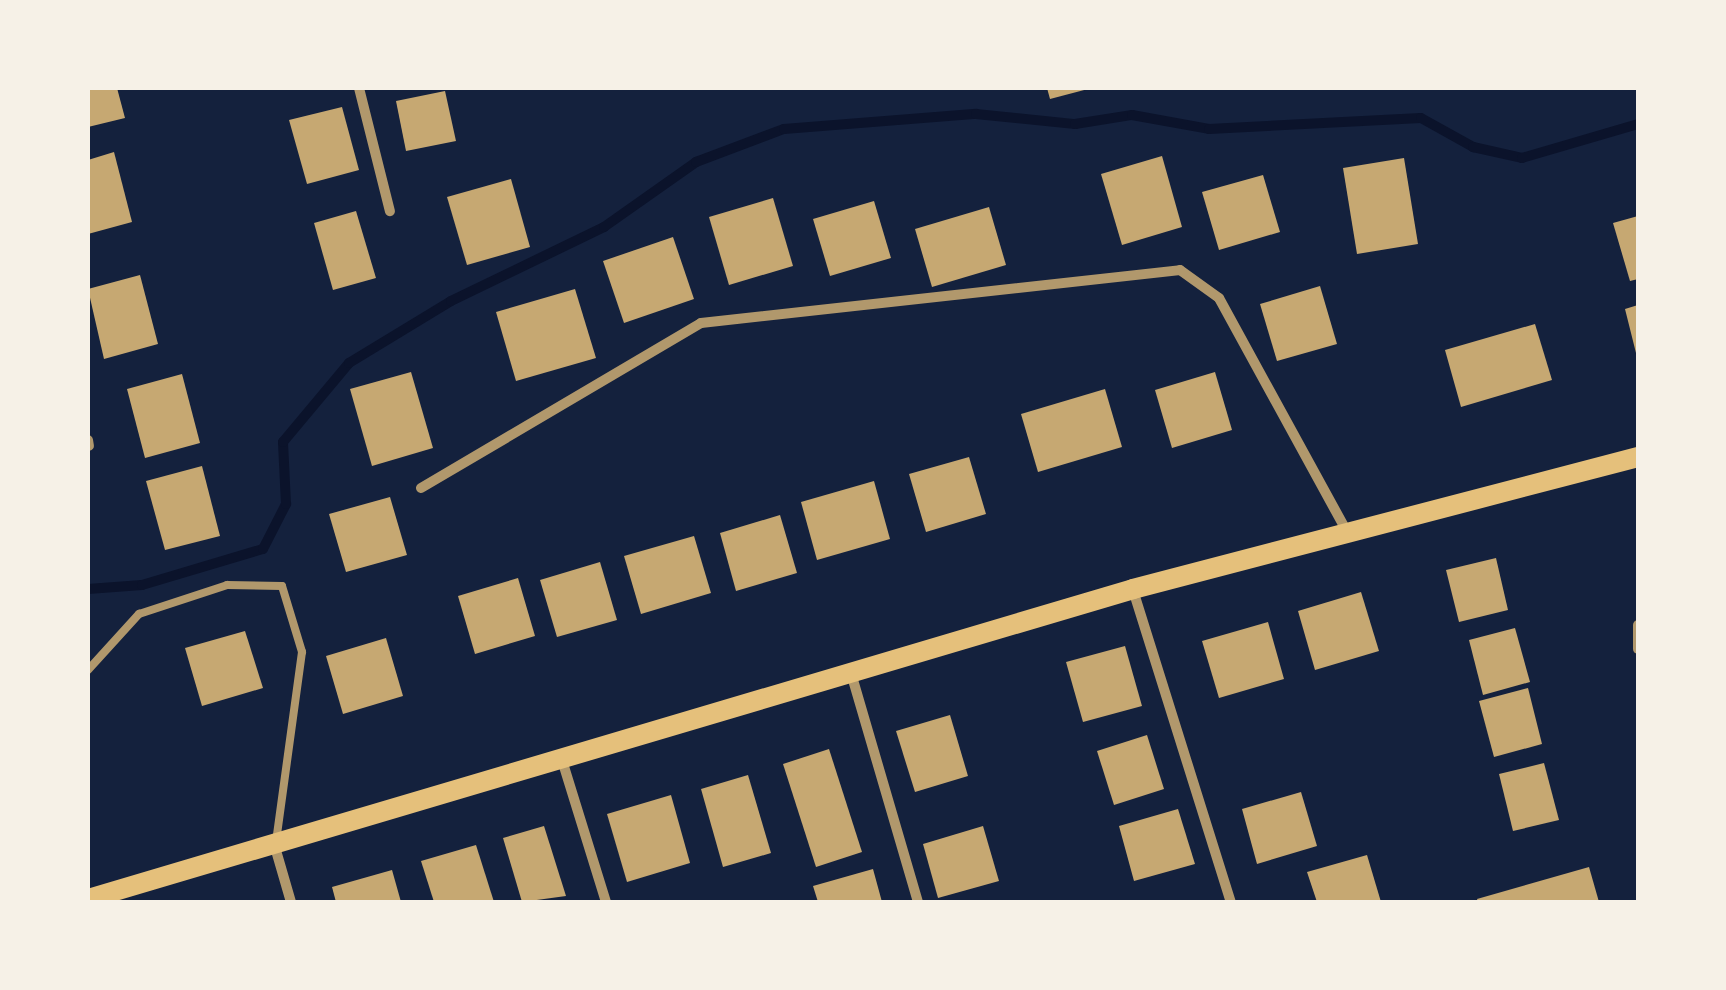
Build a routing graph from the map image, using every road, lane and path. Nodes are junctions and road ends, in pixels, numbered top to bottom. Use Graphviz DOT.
graph roads {
  1 [pos="359,88"];
  2 [pos="390,211"];
  3 [pos="1638,457"];
  4 [pos="421,488"];
  5 [pos="1347,532"];
  6 [pos="1133,589"];
  7 [pos="1638,625"];
  8 [pos="1638,649"];
  9 [pos="88,670"];
  10 [pos="851,672"];
  11 [pos="562,760"];
  12 [pos="275,847"];
  13 [pos="88,899"];
  14 [pos="291,902"];
  15 [pos="606,902"];
  16 [pos="918,902"];
  17 [pos="1231,902"];
  1 -- 2 [label="street"];
  3 -- 5 [label="main road"];
  4 -- 5 [label="street"];
  5 -- 6 [label="main road"];
  6 -- 10 [label="main road"];
  6 -- 17 [label="street"];
  7 -- 8 [label="street"];
  9 -- 12 [label="lane"];
  10 -- 11 [label="main road"];
  10 -- 16 [label="street"];
  11 -- 12 [label="main road"];
  11 -- 15 [label="street"];
  12 -- 13 [label="main road"];
  12 -- 14 [label="street"];
}
